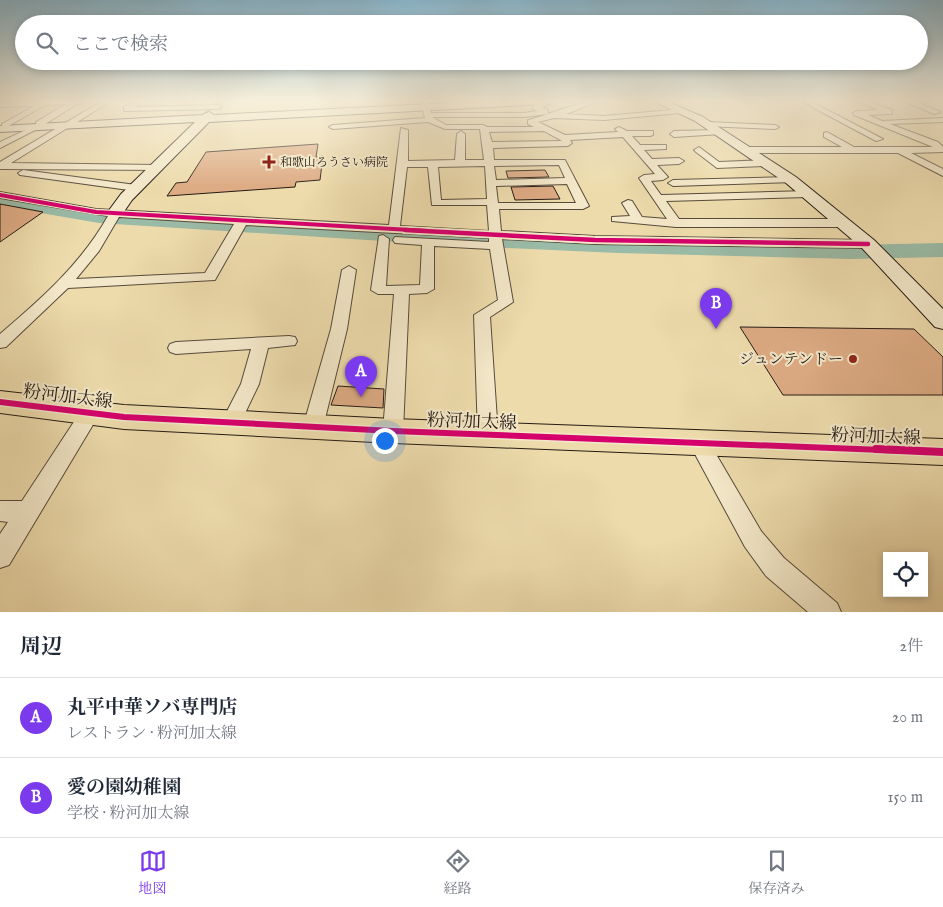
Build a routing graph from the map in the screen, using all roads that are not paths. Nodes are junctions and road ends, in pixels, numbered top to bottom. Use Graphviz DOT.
graph roads {
  1 [pos="28,130"];
  2 [pos="62,130"];
  3 [pos="193,130"];
  4 [pos="404,130"];
  5 [pos="484,130"];
  6 [pos="497,130"];
  7 [pos="547,130"];
  8 [pos="620,130"];
  9 [pos="715,130"];
  10 [pos="860,130"];
  11 [pos="896,130"];
  12 [pos="718,132"];
  13 [pos="650,133"];
  14 [pos="461,134"];
  15 [pos="625,134"];
  16 [pos="674,134"];
  17 [pos="934,134"];
  18 [pos="827,135"];
  19 [pos="908,135"];
  20 [pos="564,138"];
  21 [pos="879,139"];
  22 [pos="939,144"];
  23 [pos="0,145"];
  24 [pos="488,145"];
  25 [pos="664,147"];
  26 [pos="637,148"];
  27 [pos="699,150"];
  28 [pos="746,150"];
  29 [pos="852,150"];
  30 [pos="900,150"];
  31 [pos="679,161"];
  32 [pos="650,162"];
  33 [pos="767,163"];
  34 [pos="403,164"];
  35 [pos="435,164"];
  36 [pos="460,164"];
  37 [pos="489,164"];
  38 [pos="0,166"];
  39 [pos="157,168"];
  40 [pos="12,172"];
  41 [pos="943,173"];
  42 [pos="791,180"];
  43 [pos="571,181"];
  44 [pos="491,183"];
  45 [pos="673,184"];
  46 [pos="136,188"];
  47 [pos="0,195"];
  48 [pos="658,198"];
  49 [pos="814,199"];
  50 [pos="0,203"];
  51 [pos="628,203"];
  52 [pos="492,204"];
  53 [pos="688,206"];
  54 [pos="112,218"];
  55 [pos="616,219"];
  56 [pos="638,220"];
  57 [pos="676,223"];
  58 [pos="844,223"];
  59 [pos="240,225"];
  60 [pos="389,234"];
  61 [pos="495,240"];
  62 [pos="428,242"];
  63 [pos="873,249"];
  64 [pos="349,270"];
  65 [pos="63,284"];
  66 [pos="402,290"];
  67 [pos="943,322"];
  68 [pos="289,341"];
  69 [pos="0,343"];
  70 [pos="261,343"];
  71 [pos="176,348"];
  72 [pos="0,402"];
  73 [pos="90,413"];
  74 [pos="232,423"];
  75 [pos="313,427"];
  76 [pos="393,432"];
  77 [pos="488,435"];
  78 [pos="699,443"];
  79 [pos="943,452"];
  80 [pos="0,511"];
  81 [pos="27,512"];
  82 [pos="0,556"];
  83 [pos="828,612"];
  1 -- 23 [label="street"];
  2 -- 38 [label="street"];
  3 -- 39 [label="street"];
  4 -- 34 [label="street"];
  5 -- 6 [label="street"];
  5 -- 24 [label="street"];
  7 -- 20 [label="street"];
  8 -- 15 [label="street"];
  9 -- 12 [label="street"];
  10 -- 21 [label="street"];
  11 -- 19 [label="street"];
  12 -- 16 [label="street"];
  12 -- 28 [label="street"];
  13 -- 15 [label="street"];
  14 -- 36 [label="street"];
  15 -- 20 [label="street"];
  15 -- 26 [label="street"];
  17 -- 19 [label="street"];
  18 -- 29 [label="street"];
  19 -- 22 [label="street"];
  20 -- 24 [label="street"];
  22 -- 30 [label="street"];
  24 -- 37 [label="street"];
  25 -- 26 [label="street"];
  26 -- 32 [label="street"];
  27 -- 33 [label="street"];
  28 -- 29 [label="street"];
  28 -- 33 [label="street"];
  29 -- 30 [label="street"];
  30 -- 41 [label="street"];
  31 -- 32 [label="street"];
  32 -- 48 [label="street"];
  33 -- 42 [label="street"];
  34 -- 35 [label="street"];
  34 -- 60 [label="street"];
  35 -- 36 [label="street"];
  35 -- 52 [label="street"];
  36 -- 37 [label="street"];
  37 -- 43 [label="street"];
  37 -- 44 [label="street"];
  38 -- 39 [label="street"];
  39 -- 46 [label="street"];
  40 -- 46 [label="street"];
  42 -- 45 [label="street"];
  42 -- 49 [label="street"];
  43 -- 44 [label="street"];
  43 -- 52 [label="street"];
  44 -- 52 [label="street"];
  46 -- 54 [label="street"];
  47 -- 54 [label="street"];
  48 -- 49 [label="street"];
  48 -- 57 [label="street"];
  49 -- 53 [label="street"];
  49 -- 58 [label="street"];
  50 -- 54 [label="street"];
  51 -- 56 [label="street"];
  52 -- 61 [label="street"];
  54 -- 59 [label="street"];
  54 -- 65 [label="street"];
  55 -- 56 [label="street"];
  56 -- 57 [label="street"];
  57 -- 58 [label="street"];
  58 -- 63 [label="street"];
  59 -- 60 [label="street"];
  59 -- 65 [label="street"];
  60 -- 61 [label="street"];
  60 -- 62 [label="street"];
  60 -- 66 [label="street"];
  61 -- 62 [label="street"];
  61 -- 63 [label="street"];
  61 -- 77 [label="street"];
  62 -- 66 [label="street"];
  63 -- 67 [label="street"];
  64 -- 75 [label="street"];
  65 -- 69 [label="street"];
  66 -- 76 [label="street"];
  68 -- 70 [label="street"];
  70 -- 71 [label="street"];
  70 -- 74 [label="street"];
  72 -- 73 [label="main road, 粉河加太線"];
  73 -- 74 [label="main road, 粉河加太線"];
  73 -- 81 [label="street"];
  74 -- 75 [label="main road, 粉河加太線"];
  75 -- 76 [label="main road, 粉河加太線"];
  76 -- 77 [label="main road, 粉河加太線"];
  77 -- 78 [label="main road, 粉河加太線"];
  78 -- 79 [label="main road, 粉河加太線"];
  78 -- 83 [label="street"];
  80 -- 81 [label="street"];
  81 -- 82 [label="street"];
}
